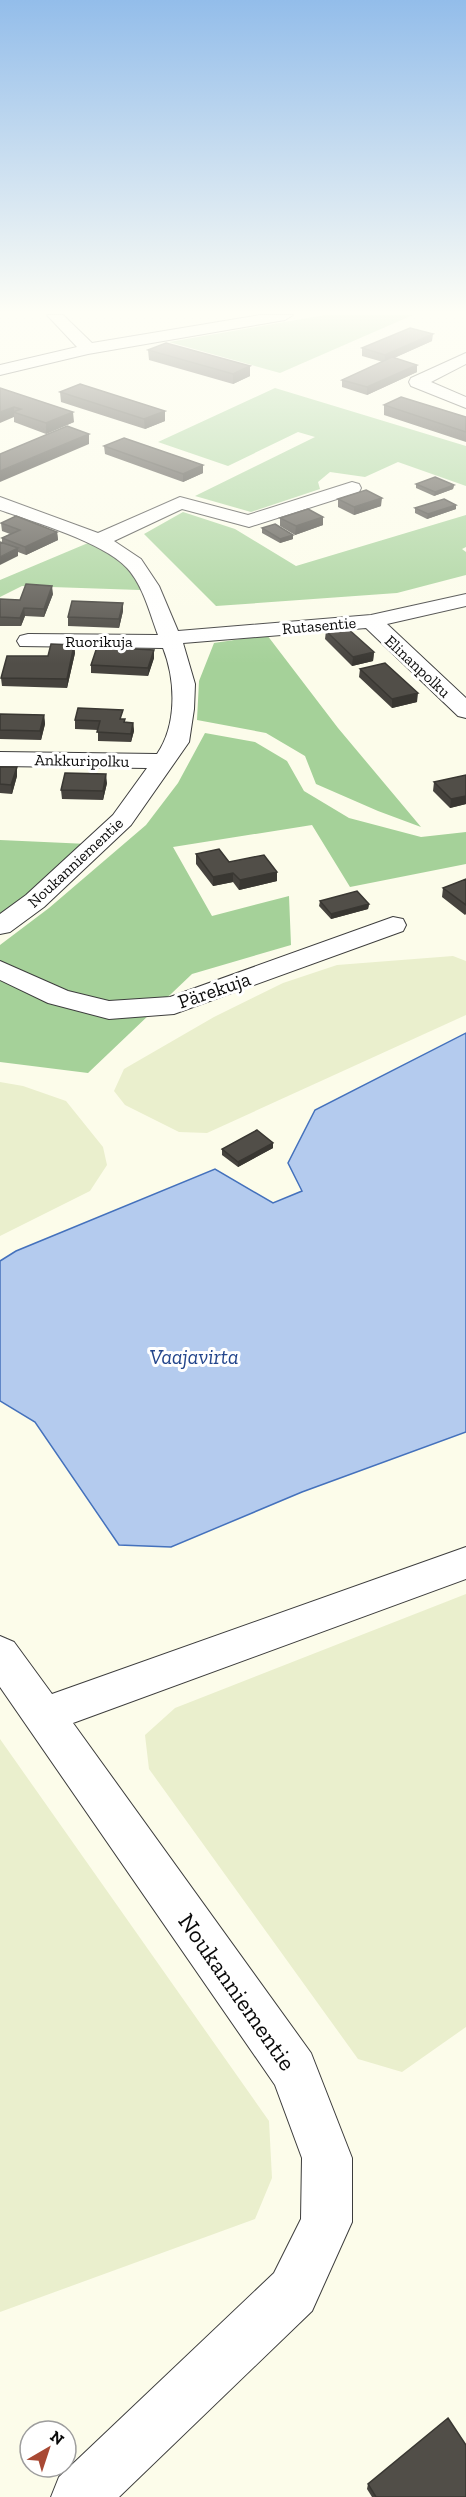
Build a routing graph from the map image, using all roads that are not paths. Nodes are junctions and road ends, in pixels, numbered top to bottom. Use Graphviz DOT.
graph roads {
  1 [pos="352,488"];
  2 [pos="5,509"];
  3 [pos="99,540"];
  4 [pos="466,600"];
  5 [pos="371,621"];
  6 [pos="170,640"];
  7 [pos="28,641"];
  8 [pos="466,711"];
  9 [pos="0,759"];
  10 [pos="164,761"];
  11 [pos="393,925"];
  12 [pos="0,926"];
  13 [pos="0,969"];
  14 [pos="466,1563"];
  15 [pos="0,1654"];
  16 [pos="42,1716"];
  17 [pos="79,2497"];
  1 -- 3 [label="street"];
  2 -- 3 [label="street, Noukanniementie"];
  3 -- 6 [label="street, Noukanniementie"];
  4 -- 5 [label="street, Rutasentie"];
  5 -- 6 [label="street, Rutasentie"];
  5 -- 8 [label="street, Elinanpolku"];
  6 -- 7 [label="street, Ruorikuja"];
  6 -- 10 [label="street, Noukanniementie"];
  9 -- 10 [label="street, Ankkuripolku"];
  10 -- 12 [label="street, Noukanniementie"];
  11 -- 13 [label="street, Pärekuja"];
  14 -- 16 [label="street"];
  15 -- 16 [label="street, Noukanniementie"];
  16 -- 17 [label="street, Noukanniementie"];
}
